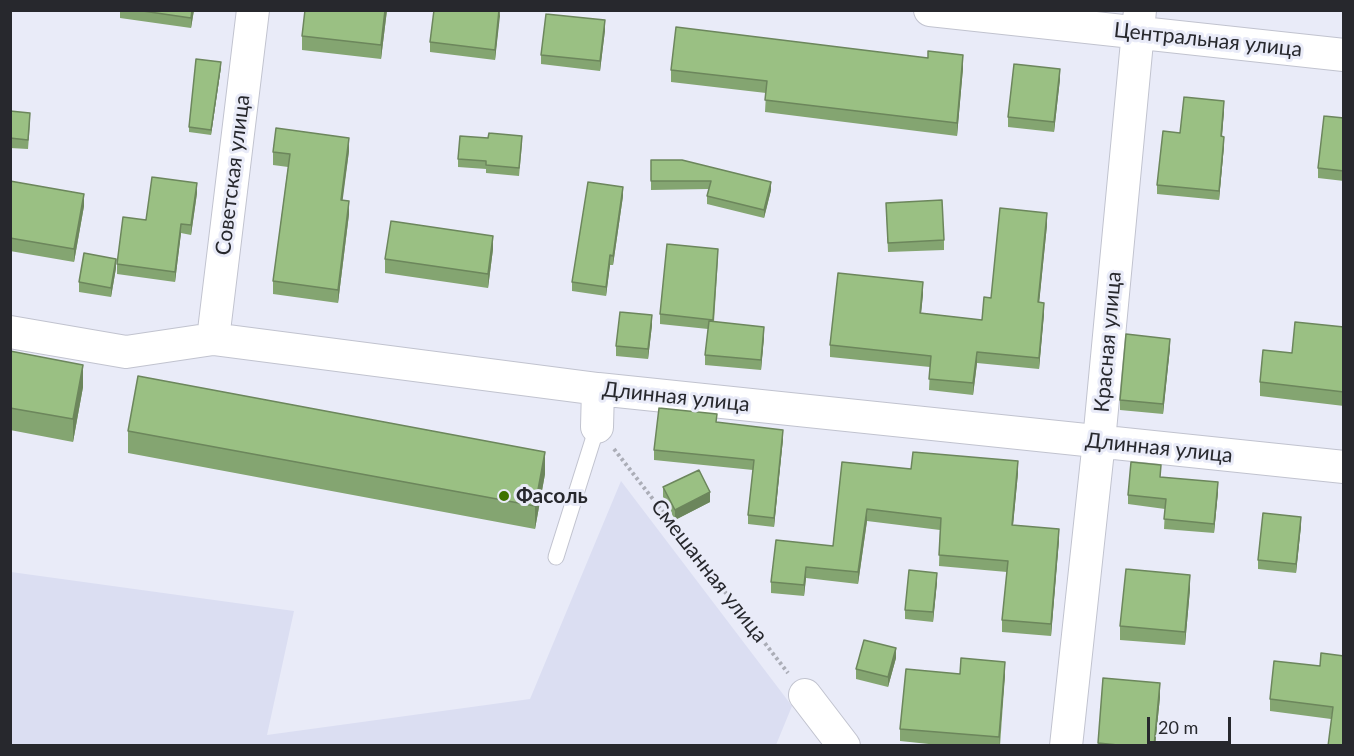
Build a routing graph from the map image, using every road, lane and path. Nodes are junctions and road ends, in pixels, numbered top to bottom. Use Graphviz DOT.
graph roads {
  1 [pos="253,10"];
  2 [pos="930,10"];
  3 [pos="1139,22"];
  4 [pos="1344,55"];
  5 [pos="10,332"];
  6 [pos="213,339"];
  7 [pos="598,389"];
  8 [pos="597,427"];
  9 [pos="1099,441"];
  10 [pos="1344,467"];
  11 [pos="556,557"];
  12 [pos="805,695"];
  13 [pos="844,746"];
  14 [pos="1066,746"];
  1 -- 6 [label="street, Советская улица"];
  2 -- 3 [label="street, Центральная улица"];
  3 -- 4 [label="street, Центральная улица"];
  3 -- 9 [label="street, Красная улица"];
  5 -- 6 [label="street, Длинная улица"];
  6 -- 7 [label="street, Длинная улица"];
  7 -- 8 [label="street"];
  7 -- 9 [label="street, Длинная улица"];
  8 -- 11 [label="lane"];
  8 -- 12 [label="path, Смешанная улица"];
  9 -- 10 [label="street, Длинная улица"];
  9 -- 14 [label="street, Красная улица"];
  12 -- 13 [label="street"];
}
